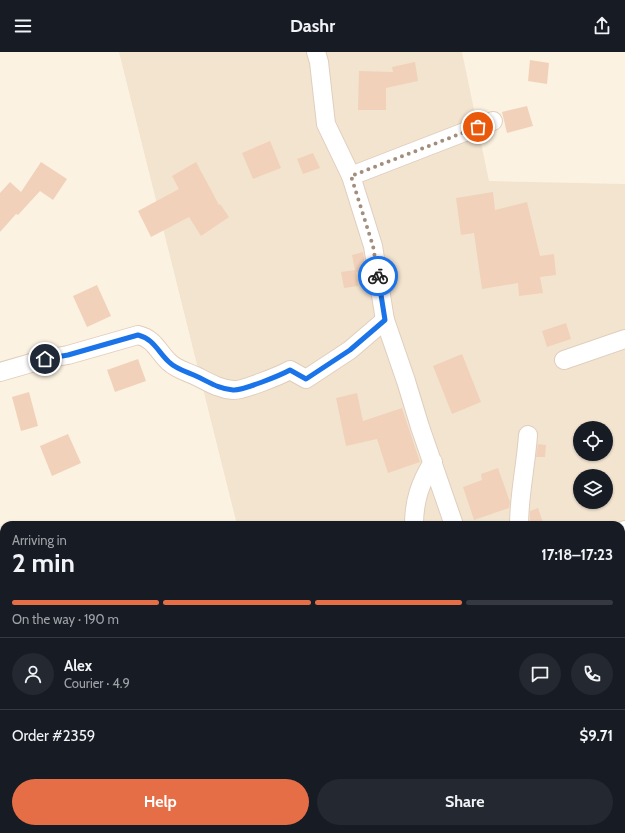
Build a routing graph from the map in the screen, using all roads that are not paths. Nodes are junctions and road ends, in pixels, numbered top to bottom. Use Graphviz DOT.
graph roads {
  1 [pos="316,52"];
  2 [pos="493,121"];
  3 [pos="351,176"];
  4 [pos="385,320"];
  5 [pos="625,339"];
  6 [pos="564,360"];
  7 [pos="0,372"];
  8 [pos="528,435"];
  9 [pos="433,462"];
  10 [pos="414,521"];
  11 [pos="453,521"];
  12 [pos="519,521"];
  1 -- 3 [label="street"];
  2 -- 3 [label="street"];
  3 -- 4 [label="street"];
  4 -- 7 [label="street"];
  4 -- 9 [label="street"];
  5 -- 6 [label="street"];
  8 -- 12 [label="street"];
  9 -- 10 [label="street"];
  9 -- 11 [label="street"];
}
